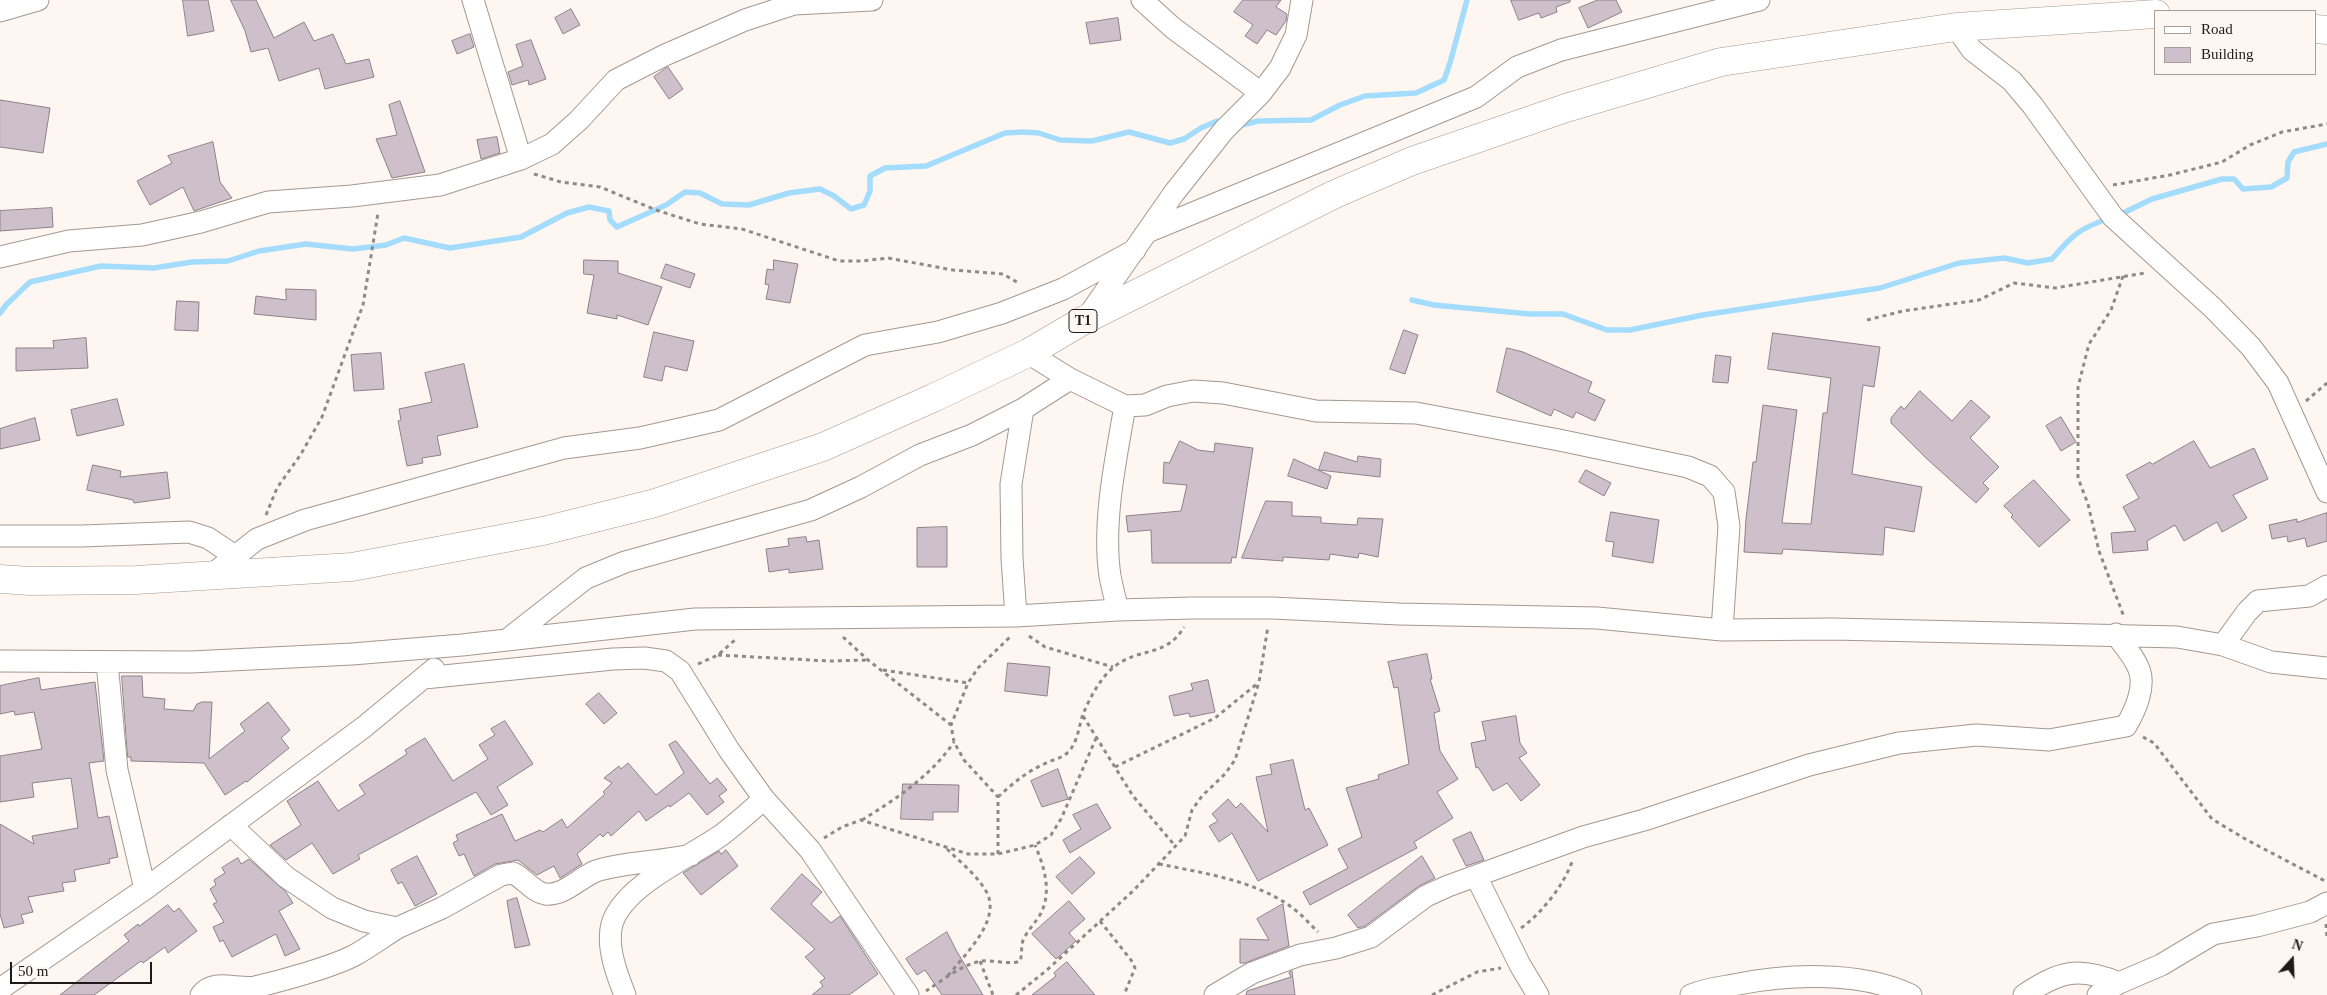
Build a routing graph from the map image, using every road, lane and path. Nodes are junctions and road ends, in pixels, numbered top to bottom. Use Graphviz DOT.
graph roads {
  1 [pos="38,0"];
  2 [pos="474,0"];
  3 [pos="872,0"];
  4 [pos="1142,0"];
  5 [pos="1302,0"];
  6 [pos="1759,0"];
  7 [pos="794,2"];
  8 [pos="0,11"];
  9 [pos="2154,14"];
  10 [pos="1956,27"];
  11 [pos="1261,93"];
  12 [pos="2327,124"];
  13 [pos="511,162"];
  14 [pos="2085,178"];
  15 [pos="380,193"];
  16 [pos="1147,232"];
  17 [pos="1135,250"];
  18 [pos="0,257"];
  19 [pos="2170,270"];
  20 [pos="2123,276"];
  21 [pos="1038,298"];
  22 [pos="1086,319"];
  23 [pos="1868,320"];
  24 [pos="1028,353"];
  25 [pos="1070,379"];
  26 [pos="2327,383"];
  27 [pos="1125,406"];
  28 [pos="1023,409"];
  29 [pos="2292,412"];
  30 [pos="2327,492"];
  31 [pos="0,536"];
  32 [pos="257,539"];
  33 [pos="235,556"];
  34 [pos="209,577"];
  35 [pos="0,579"];
  36 [pos="2327,586"];
  37 [pos="1193,608"];
  38 [pos="1272,608"];
  39 [pos="1118,610"];
  40 [pos="821,617"];
  41 [pos="759,618"];
  42 [pos="1016,622"];
  43 [pos="1722,630"];
  44 [pos="2123,634"];
  45 [pos="508,640"];
  46 [pos="462,645"];
  47 [pos="2223,646"];
  48 [pos="718,655"];
  49 [pos="868,660"];
  50 [pos="0,661"];
  51 [pos="107,662"];
  52 [pos="2317,666"];
  53 [pos="1113,667"];
  54 [pos="882,670"];
  55 [pos="680,671"];
  56 [pos="424,678"];
  57 [pos="2327,681"];
  58 [pos="1259,682"];
  59 [pos="968,683"];
  60 [pos="1083,715"];
  61 [pos="951,725"];
  62 [pos="2126,726"];
  63 [pos="1097,736"];
  64 [pos="954,742"];
  65 [pos="1115,767"];
  66 [pos="998,797"];
  67 [pos="764,799"];
  68 [pos="861,820"];
  69 [pos="231,825"];
  70 [pos="1583,837"];
  71 [pos="1035,845"];
  72 [pos="1176,847"];
  73 [pos="946,848"];
  74 [pos="810,850"];
  75 [pos="998,854"];
  76 [pos="691,855"];
  77 [pos="1159,863"];
  78 [pos="1476,876"];
  79 [pos="2327,882"];
  80 [pos="145,889"];
  81 [pos="2327,903"];
  82 [pos="1100,921"];
  83 [pos="397,928"];
  84 [pos="1506,938"];
  85 [pos="1336,948"];
  86 [pos="980,961"];
  87 [pos="1520,965"];
  88 [pos="945,979"];
  89 [pos="2119,982"];
  90 [pos="0,989"];
  91 [pos="234,991"];
  92 [pos="201,995"];
  93 [pos="625,995"];
  94 [pos="908,995"];
  95 [pos="920,995"];
  96 [pos="993,995"];
  97 [pos="1016,995"];
  98 [pos="1124,995"];
  99 [pos="1215,995"];
  100 [pos="1432,995"];
  101 [pos="1538,995"];
  102 [pos="1691,995"];
  103 [pos="1912,995"];
  104 [pos="2024,995"];
  105 [pos="2098,995"];
  1 -- 8 [label="street"];
  2 -- 13 [label="street"];
  3 -- 7 [label="street"];
  4 -- 11 [label="street"];
  5 -- 11 [label="street"];
  6 -- 16 [label="street"];
  7 -- 13 [label="street"];
  9 -- 10 [label="highway, T1"];
  10 -- 14 [label="street"];
  10 -- 22 [label="highway, T1"];
  11 -- 16 [label="street"];
  12 -- 14 [label="path"];
  13 -- 15 [label="street"];
  13 -- 21 [label="path"];
  14 -- 19 [label="street"];
  15 -- 18 [label="street"];
  15 -- 32 [label="path"];
  16 -- 17 [label="street"];
  17 -- 21 [label="street"];
  17 -- 22 [label="street"];
  19 -- 20 [label="path"];
  19 -- 29 [label="street"];
  20 -- 23 [label="path"];
  20 -- 44 [label="path"];
  21 -- 32 [label="street"];
  22 -- 24 [label="highway, T1"];
  24 -- 25 [label="street"];
  24 -- 34 [label="highway, T1"];
  25 -- 27 [label="street"];
  25 -- 28 [label="street"];
  26 -- 29 [label="path"];
  27 -- 39 [label="street"];
  27 -- 43 [label="street"];
  28 -- 42 [label="street"];
  28 -- 45 [label="street"];
  29 -- 30 [label="street"];
  31 -- 33 [label="street"];
  32 -- 33 [label="street"];
  33 -- 34 [label="street"];
  34 -- 35 [label="highway, T1"];
  36 -- 47 [label="street"];
  37 -- 38 [label="street"];
  37 -- 39 [label="street"];
  37 -- 53 [label="path"];
  38 -- 43 [label="street"];
  38 -- 58 [label="path"];
  39 -- 42 [label="street"];
  40 -- 41 [label="street"];
  40 -- 42 [label="street"];
  40 -- 49 [label="path"];
  41 -- 45 [label="street"];
  41 -- 48 [label="path"];
  42 -- 53 [label="path"];
  42 -- 59 [label="path"];
  43 -- 44 [label="street"];
  44 -- 47 [label="street"];
  44 -- 62 [label="street"];
  45 -- 46 [label="street"];
  46 -- 51 [label="street"];
  46 -- 56 [label="street"];
  47 -- 52 [label="street"];
  48 -- 49 [label="path"];
  48 -- 55 [label="path"];
  49 -- 54 [label="path"];
  50 -- 51 [label="street"];
  51 -- 80 [label="street"];
  52 -- 57 [label="street"];
  53 -- 60 [label="path"];
  54 -- 59 [label="path"];
  54 -- 61 [label="path"];
  55 -- 56 [label="street"];
  55 -- 67 [label="street"];
  56 -- 69 [label="street"];
  58 -- 65 [label="path"];
  58 -- 72 [label="path"];
  59 -- 61 [label="path"];
  60 -- 63 [label="path"];
  60 -- 66 [label="path"];
  61 -- 64 [label="path"];
  62 -- 70 [label="street"];
  62 -- 79 [label="path"];
  63 -- 65 [label="path"];
  63 -- 71 [label="path"];
  64 -- 66 [label="path"];
  64 -- 68 [label="path"];
  65 -- 72 [label="path"];
  66 -- 75 [label="path"];
  67 -- 74 [label="street"];
  67 -- 76 [label="street"];
  68 -- 73 [label="path"];
  68 -- 74 [label="path"];
  69 -- 80 [label="street"];
  69 -- 83 [label="street"];
  70 -- 78 [label="street"];
  70 -- 84 [label="path"];
  71 -- 75 [label="path"];
  71 -- 86 [label="path"];
  72 -- 77 [label="path"];
  73 -- 75 [label="path"];
  73 -- 88 [label="path"];
  74 -- 94 [label="street"];
  76 -- 83 [label="street"];
  76 -- 93 [label="street"];
  77 -- 82 [label="path"];
  77 -- 85 [label="path"];
  78 -- 84 [label="street"];
  78 -- 85 [label="street"];
  80 -- 90 [label="street"];
  81 -- 89 [label="street"];
  82 -- 97 [label="path"];
  82 -- 98 [label="path"];
  83 -- 91 [label="street"];
  84 -- 87 [label="street"];
  85 -- 99 [label="street"];
  86 -- 88 [label="path"];
  86 -- 96 [label="path"];
  87 -- 100 [label="path"];
  87 -- 101 [label="street"];
  88 -- 95 [label="path"];
  89 -- 104 [label="street"];
  89 -- 105 [label="street"];
  91 -- 92 [label="street"];
  102 -- 103 [label="street"];
}
